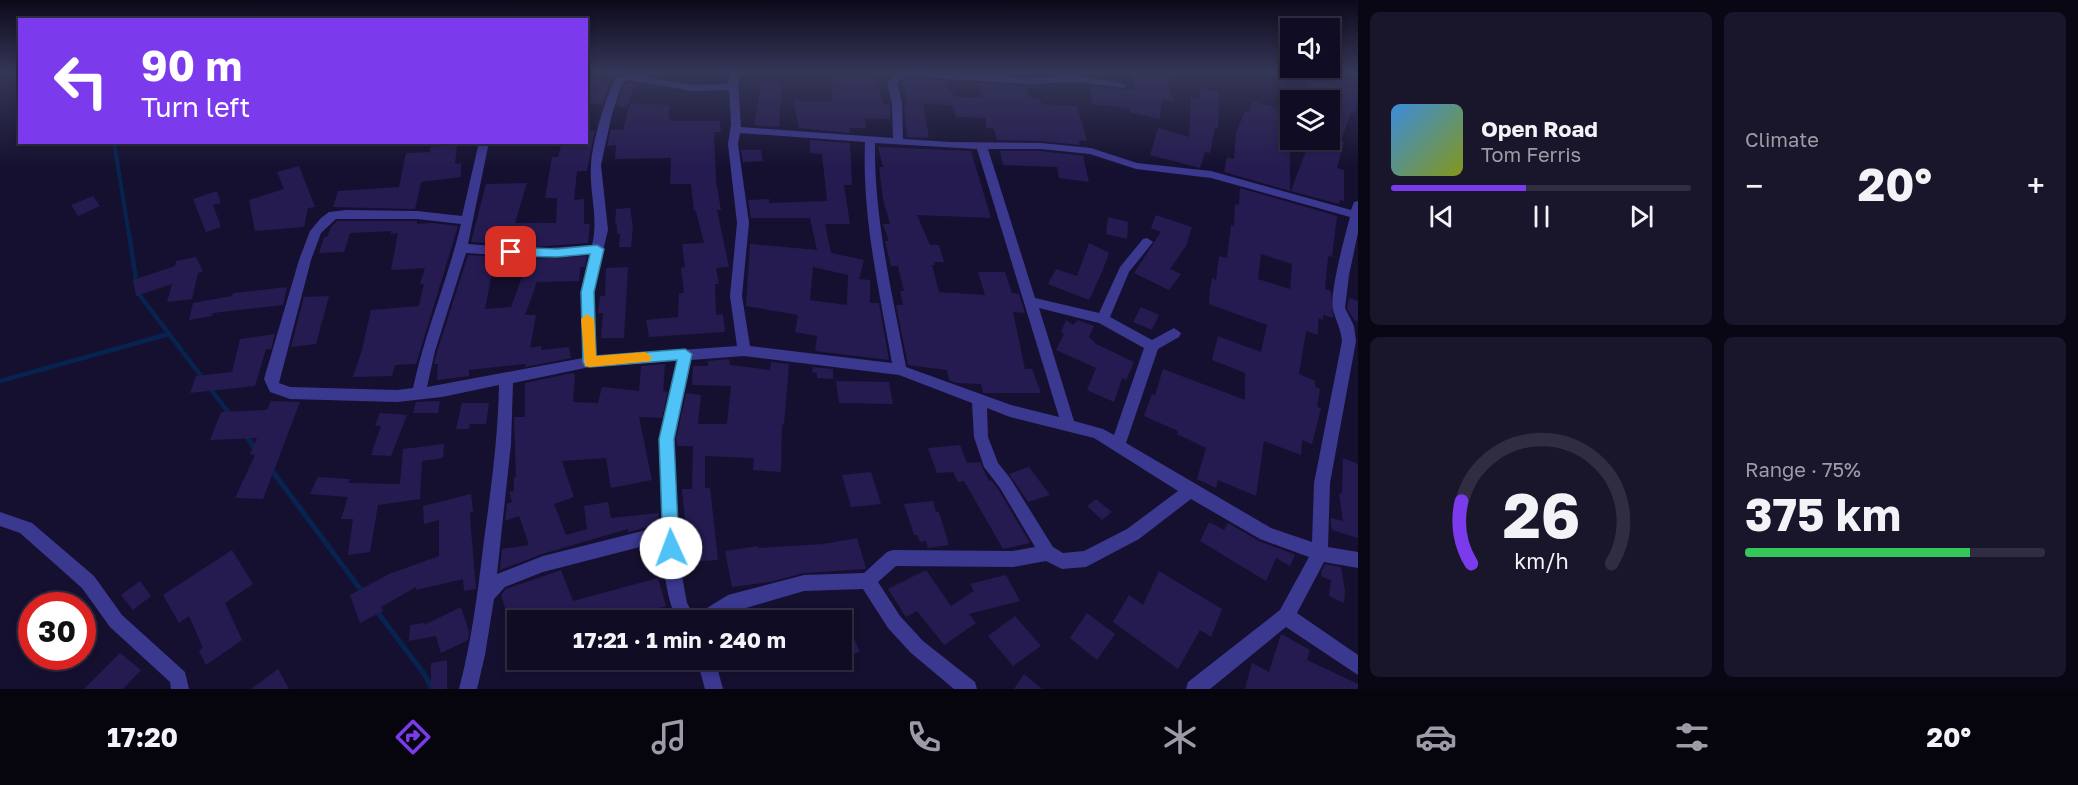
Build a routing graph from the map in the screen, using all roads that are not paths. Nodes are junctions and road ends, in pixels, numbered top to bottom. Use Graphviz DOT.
graph roads {
  1 [pos="610,104"];
  2 [pos="734,104"];
  3 [pos="897,104"];
  4 [pos="735,130"];
  5 [pos="870,138"];
  6 [pos="898,141"];
  7 [pos="484,144"];
  8 [pos="982,146"];
  9 [pos="1357,210"];
  10 [pos="468,221"];
  11 [pos="1148,242"];
  12 [pos="1354,243"];
  13 [pos="460,248"];
  14 [pos="597,249"];
  15 [pos="1029,301"];
  16 [pos="1103,319"];
  17 [pos="1174,333"];
  18 [pos="1152,346"];
  19 [pos="744,351"];
  20 [pos="685,354"];
  21 [pos="590,362"];
  22 [pos="900,370"];
  23 [pos="506,378"];
  24 [pos="419,393"];
  25 [pos="979,400"];
  26 [pos="1068,424"];
  27 [pos="1118,445"];
  28 [pos="1191,490"];
  29 [pos="0,519"];
  30 [pos="670,532"];
  31 [pos="1047,553"];
  32 [pos="1320,553"];
  33 [pos="1358,560"];
  34 [pos="867,581"];
  35 [pos="485,596"];
  36 [pos="682,610"];
  37 [pos="718,610"];
  38 [pos="1286,616"];
  39 [pos="1358,666"];
  40 [pos="709,670"];
  41 [pos="180,689"];
  42 [pos="468,689"];
  43 [pos="714,689"];
  44 [pos="968,689"];
  45 [pos="1195,689"];
  1 -- 14 [label="street"];
  2 -- 4 [label="street"];
  3 -- 6 [label="street"];
  4 -- 5 [label="street"];
  4 -- 19 [label="street"];
  5 -- 6 [label="street"];
  5 -- 22 [label="street"];
  6 -- 8 [label="street"];
  7 -- 10 [label="street"];
  8 -- 9 [label="street"];
  8 -- 15 [label="street"];
  9 -- 12 [label="street"];
  10 -- 13 [label="street"];
  10 -- 24 [label="street"];
  11 -- 16 [label="street"];
  12 -- 32 [label="street"];
  13 -- 14 [label="street"];
  13 -- 24 [label="street"];
  14 -- 21 [label="street"];
  15 -- 16 [label="street"];
  15 -- 26 [label="street"];
  16 -- 18 [label="street"];
  17 -- 18 [label="street"];
  18 -- 27 [label="street"];
  19 -- 20 [label="street"];
  19 -- 22 [label="street"];
  20 -- 21 [label="street"];
  20 -- 30 [label="street"];
  21 -- 23 [label="street"];
  22 -- 25 [label="street"];
  23 -- 24 [label="street"];
  23 -- 35 [label="street"];
  25 -- 26 [label="street"];
  25 -- 31 [label="street"];
  26 -- 27 [label="street"];
  27 -- 28 [label="street"];
  28 -- 31 [label="street"];
  28 -- 32 [label="street"];
  29 -- 41 [label="street"];
  30 -- 35 [label="street"];
  30 -- 36 [label="street"];
  31 -- 34 [label="street"];
  32 -- 33 [label="street"];
  32 -- 38 [label="street"];
  34 -- 37 [label="street"];
  34 -- 44 [label="street"];
  35 -- 42 [label="street"];
  38 -- 39 [label="street"];
  38 -- 45 [label="street"];
  40 -- 43 [label="street"];
}
